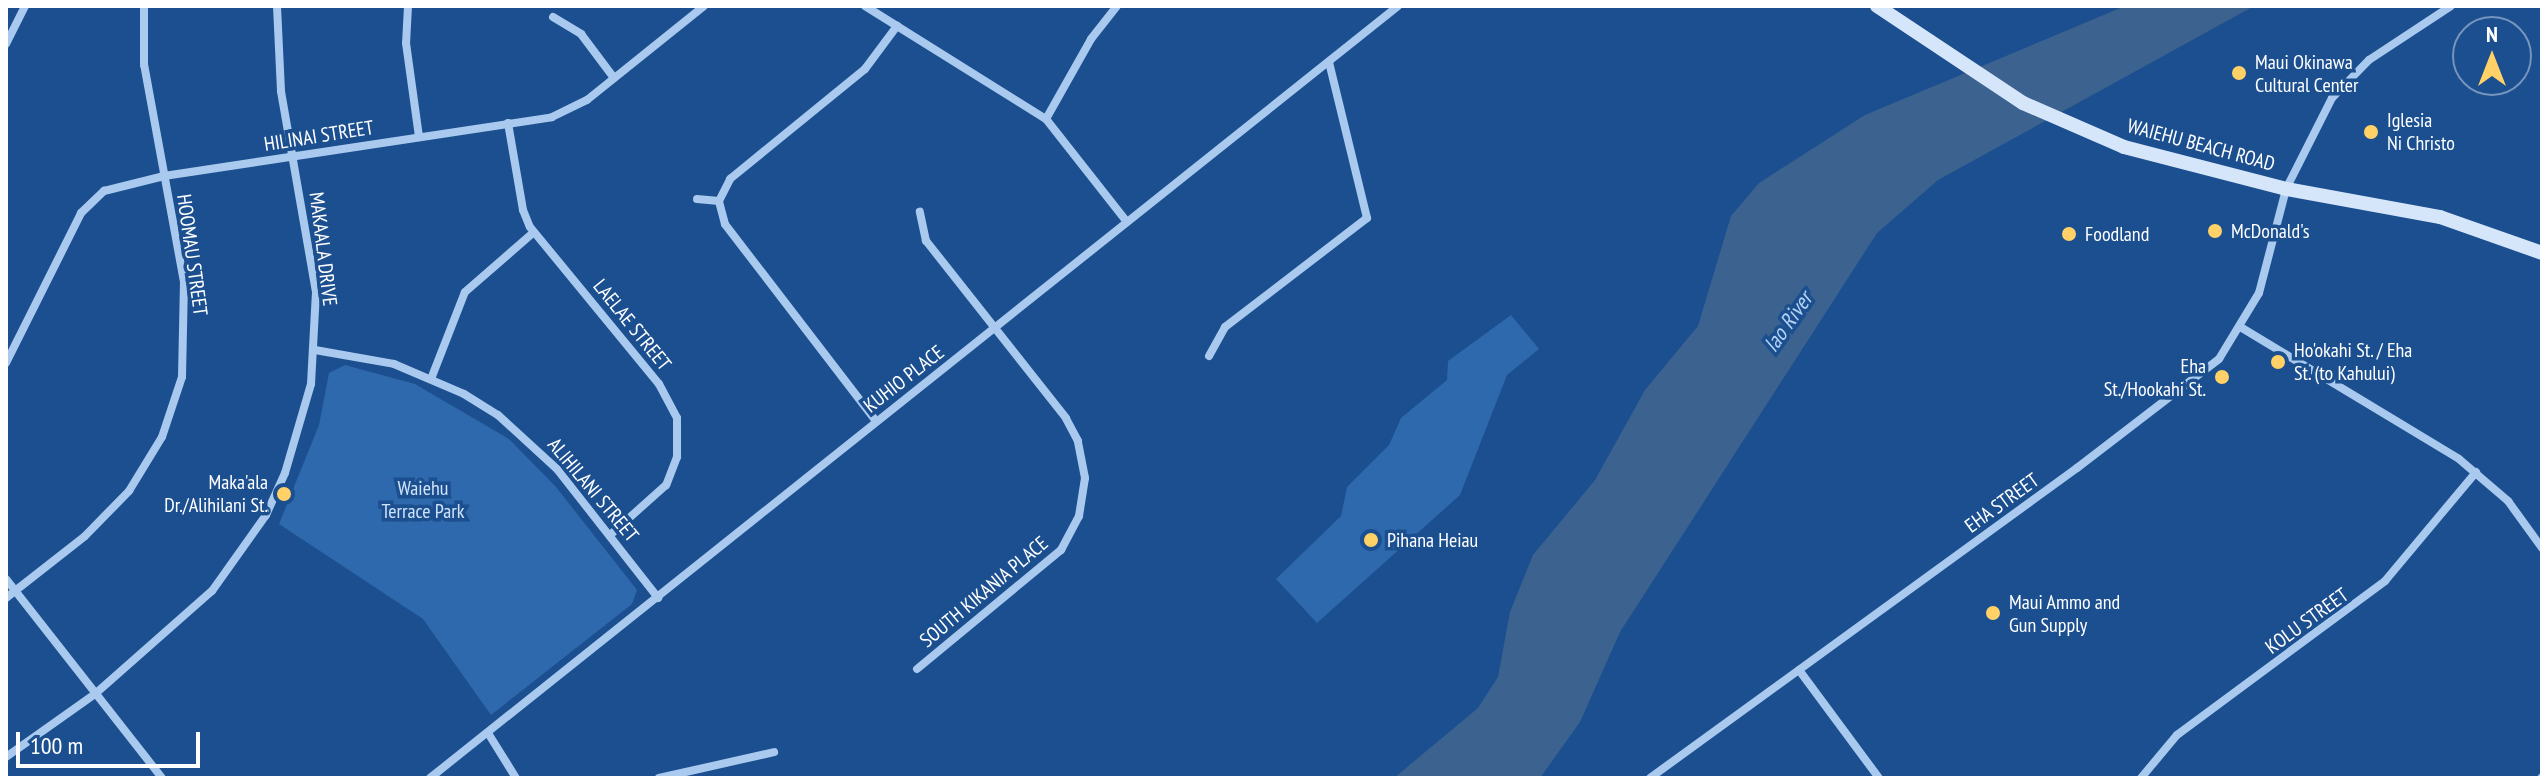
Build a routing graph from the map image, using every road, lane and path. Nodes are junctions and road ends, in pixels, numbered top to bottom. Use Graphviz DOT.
graph roads {
  1 [pos="25,6"];
  2 [pos="144,6"];
  3 [pos="277,6"];
  4 [pos="408,6"];
  5 [pos="704,6"];
  6 [pos="865,6"];
  7 [pos="1117,6"];
  8 [pos="1398,6"];
  9 [pos="1877,6"];
  10 [pos="2451,6"];
  11 [pos="553,17"];
  12 [pos="897,26"];
  13 [pos="6,44"];
  14 [pos="1329,62"];
  15 [pos="614,78"];
  16 [pos="1046,119"];
  17 [pos="508,123"];
  18 [pos="419,137"];
  19 [pos="293,157"];
  20 [pos="164,176"];
  21 [pos="2286,189"];
  22 [pos="697,199"];
  23 [pos="719,201"];
  24 [pos="920,212"];
  25 [pos="1127,222"];
  26 [pos="534,232"];
  27 [pos="2542,253"];
  28 [pos="2242,328"];
  29 [pos="992,330"];
  30 [pos="315,350"];
  31 [pos="1209,356"];
  32 [pos="6,363"];
  33 [pos="431,379"];
  34 [pos="876,421"];
  35 [pos="2476,472"];
  36 [pos="610,535"];
  37 [pos="2542,548"];
  38 [pos="6,579"];
  39 [pos="16,591"];
  40 [pos="6,598"];
  41 [pos="658,598"];
  42 [pos="917,669"];
  43 [pos="1799,670"];
  44 [pos="95,694"];
  45 [pos="488,733"];
  46 [pos="774,752"];
  47 [pos="6,757"];
  48 [pos="162,778"];
  49 [pos="430,778"];
  50 [pos="516,778"];
  51 [pos="659,778"];
  52 [pos="1650,778"];
  53 [pos="1879,778"];
  54 [pos="2141,778"];
  1 -- 13 [label="street"];
  2 -- 20 [label="street, HOOMAU STREET"];
  3 -- 19 [label="street, MAKAALA DRIVE"];
  4 -- 18 [label="street"];
  5 -- 15 [label="street, HILINAI STREET"];
  6 -- 12 [label="street"];
  7 -- 16 [label="street"];
  8 -- 14 [label="street, KUHIO PLACE"];
  9 -- 21 [label="street, WAIEHU BEACH ROAD"];
  10 -- 21 [label="street, EHA STREET"];
  11 -- 15 [label="street"];
  12 -- 16 [label="street"];
  12 -- 23 [label="street"];
  14 -- 25 [label="street, KUHIO PLACE"];
  14 -- 31 [label="street"];
  15 -- 17 [label="street, HILINAI STREET"];
  16 -- 25 [label="street"];
  17 -- 18 [label="street, HILINAI STREET"];
  17 -- 26 [label="street, LAELAE STREET"];
  18 -- 19 [label="street, HILINAI STREET"];
  19 -- 20 [label="street, HILINAI STREET"];
  19 -- 30 [label="street, MAKAALA DRIVE"];
  20 -- 32 [label="street, HILINAI STREET"];
  20 -- 39 [label="street, HOOMAU STREET"];
  21 -- 27 [label="street, WAIEHU BEACH ROAD"];
  21 -- 28 [label="street, EHA STREET"];
  22 -- 23 [label="street"];
  23 -- 34 [label="street"];
  24 -- 29 [label="street, SOUTH KIKANIA PLACE"];
  25 -- 29 [label="street, KUHIO PLACE"];
  26 -- 33 [label="street"];
  26 -- 36 [label="street, LAELAE STREET"];
  28 -- 35 [label="street"];
  28 -- 43 [label="street, EHA STREET"];
  29 -- 34 [label="street, KUHIO PLACE"];
  29 -- 42 [label="street, SOUTH KIKANIA PLACE"];
  30 -- 33 [label="street, ALIHILANI STREET"];
  30 -- 44 [label="street, MAKAALA DRIVE"];
  33 -- 36 [label="street, ALIHILANI STREET"];
  34 -- 41 [label="street, KUHIO PLACE"];
  35 -- 37 [label="street"];
  35 -- 54 [label="street, KOLU STREET"];
  36 -- 41 [label="street, ALIHILANI STREET"];
  38 -- 39 [label="street"];
  39 -- 40 [label="street, HOOMAU STREET"];
  39 -- 44 [label="street"];
  41 -- 45 [label="street, KUHIO PLACE"];
  43 -- 52 [label="street, EHA STREET"];
  43 -- 53 [label="street"];
  44 -- 47 [label="street, MAKAALA DRIVE"];
  44 -- 48 [label="street"];
  45 -- 49 [label="street, KUHIO PLACE"];
  45 -- 50 [label="street"];
  46 -- 51 [label="street"];
}
